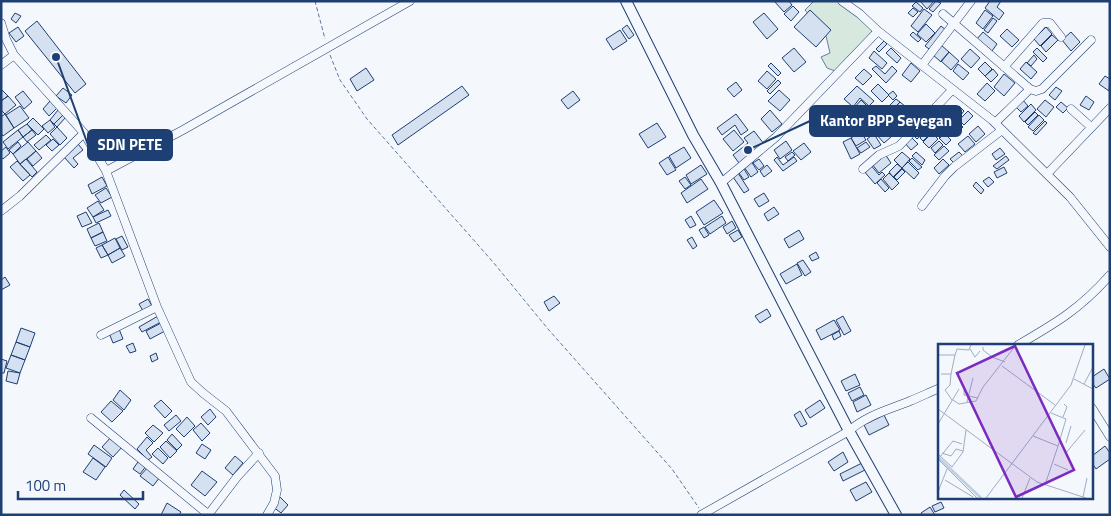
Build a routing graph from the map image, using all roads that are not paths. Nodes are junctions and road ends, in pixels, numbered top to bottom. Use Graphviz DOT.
graph roads {
  1 [pos="410,1"];
  2 [pos="626,1"];
  3 [pos="842,1"];
  4 [pos="961,1"];
  5 [pos="971,1"];
  6 [pos="853,4"];
  7 [pos="965,10"];
  8 [pos="943,14"];
  9 [pos="1,23"];
  10 [pos="954,24"];
  11 [pos="878,30"];
  12 [pos="1062,37"];
  13 [pos="1091,40"];
  14 [pos="14,55"];
  15 [pos="1,65"];
  16 [pos="922,65"];
  17 [pos="1004,67"];
  18 [pos="1030,89"];
  19 [pos="952,90"];
  20 [pos="1110,108"];
  21 [pos="1071,109"];
  22 [pos="995,123"];
  23 [pos="1091,127"];
  24 [pos="1002,130"];
  25 [pos="84,133"];
  26 [pos="863,169"];
  27 [pos="106,171"];
  28 [pos="1047,174"];
  29 [pos="721,183"];
  30 [pos="922,206"];
  31 [pos="1,212"];
  32 [pos="1110,247"];
  33 [pos="1110,275"];
  34 [pos="157,307"];
  35 [pos="101,335"];
  36 [pos="1021,344"];
  37 [pos="938,389"];
  38 [pos="1094,411"];
  39 [pos="91,418"];
  40 [pos="849,430"];
  41 [pos="1110,437"];
  42 [pos="260,453"];
  43 [pos="702,514"];
  44 [pos="208,515"];
  45 [pos="267,515"];
  46 [pos="896,515"];
  1 -- 27 [label="street"];
  2 -- 29 [label="main road"];
  3 -- 6 [label="street"];
  4 -- 7 [label="street"];
  5 -- 7 [label="street"];
  6 -- 11 [label="street"];
  7 -- 10 [label="street"];
  8 -- 10 [label="street"];
  9 -- 14 [label="street"];
  10 -- 16 [label="street"];
  10 -- 17 [label="street"];
  11 -- 16 [label="street"];
  11 -- 29 [label="street"];
  12 -- 17 [label="street"];
  13 -- 18 [label="street"];
  14 -- 15 [label="street"];
  14 -- 25 [label="street"];
  16 -- 19 [label="street"];
  17 -- 18 [label="street"];
  18 -- 22 [label="street"];
  19 -- 22 [label="street"];
  19 -- 26 [label="street"];
  20 -- 23 [label="street"];
  21 -- 23 [label="street"];
  22 -- 24 [label="street"];
  23 -- 28 [label="street"];
  24 -- 28 [label="street"];
  24 -- 30 [label="street"];
  25 -- 27 [label="street"];
  25 -- 31 [label="street"];
  27 -- 34 [label="street"];
  28 -- 32 [label="street"];
  29 -- 40 [label="main road"];
  33 -- 36 [label="street"];
  34 -- 35 [label="street"];
  34 -- 42 [label="street"];
  37 -- 40 [label="street"];
  38 -- 41 [label="street"];
  39 -- 44 [label="street"];
  40 -- 43 [label="street"];
  40 -- 46 [label="main road"];
  42 -- 44 [label="street"];
  42 -- 45 [label="street"];
}
